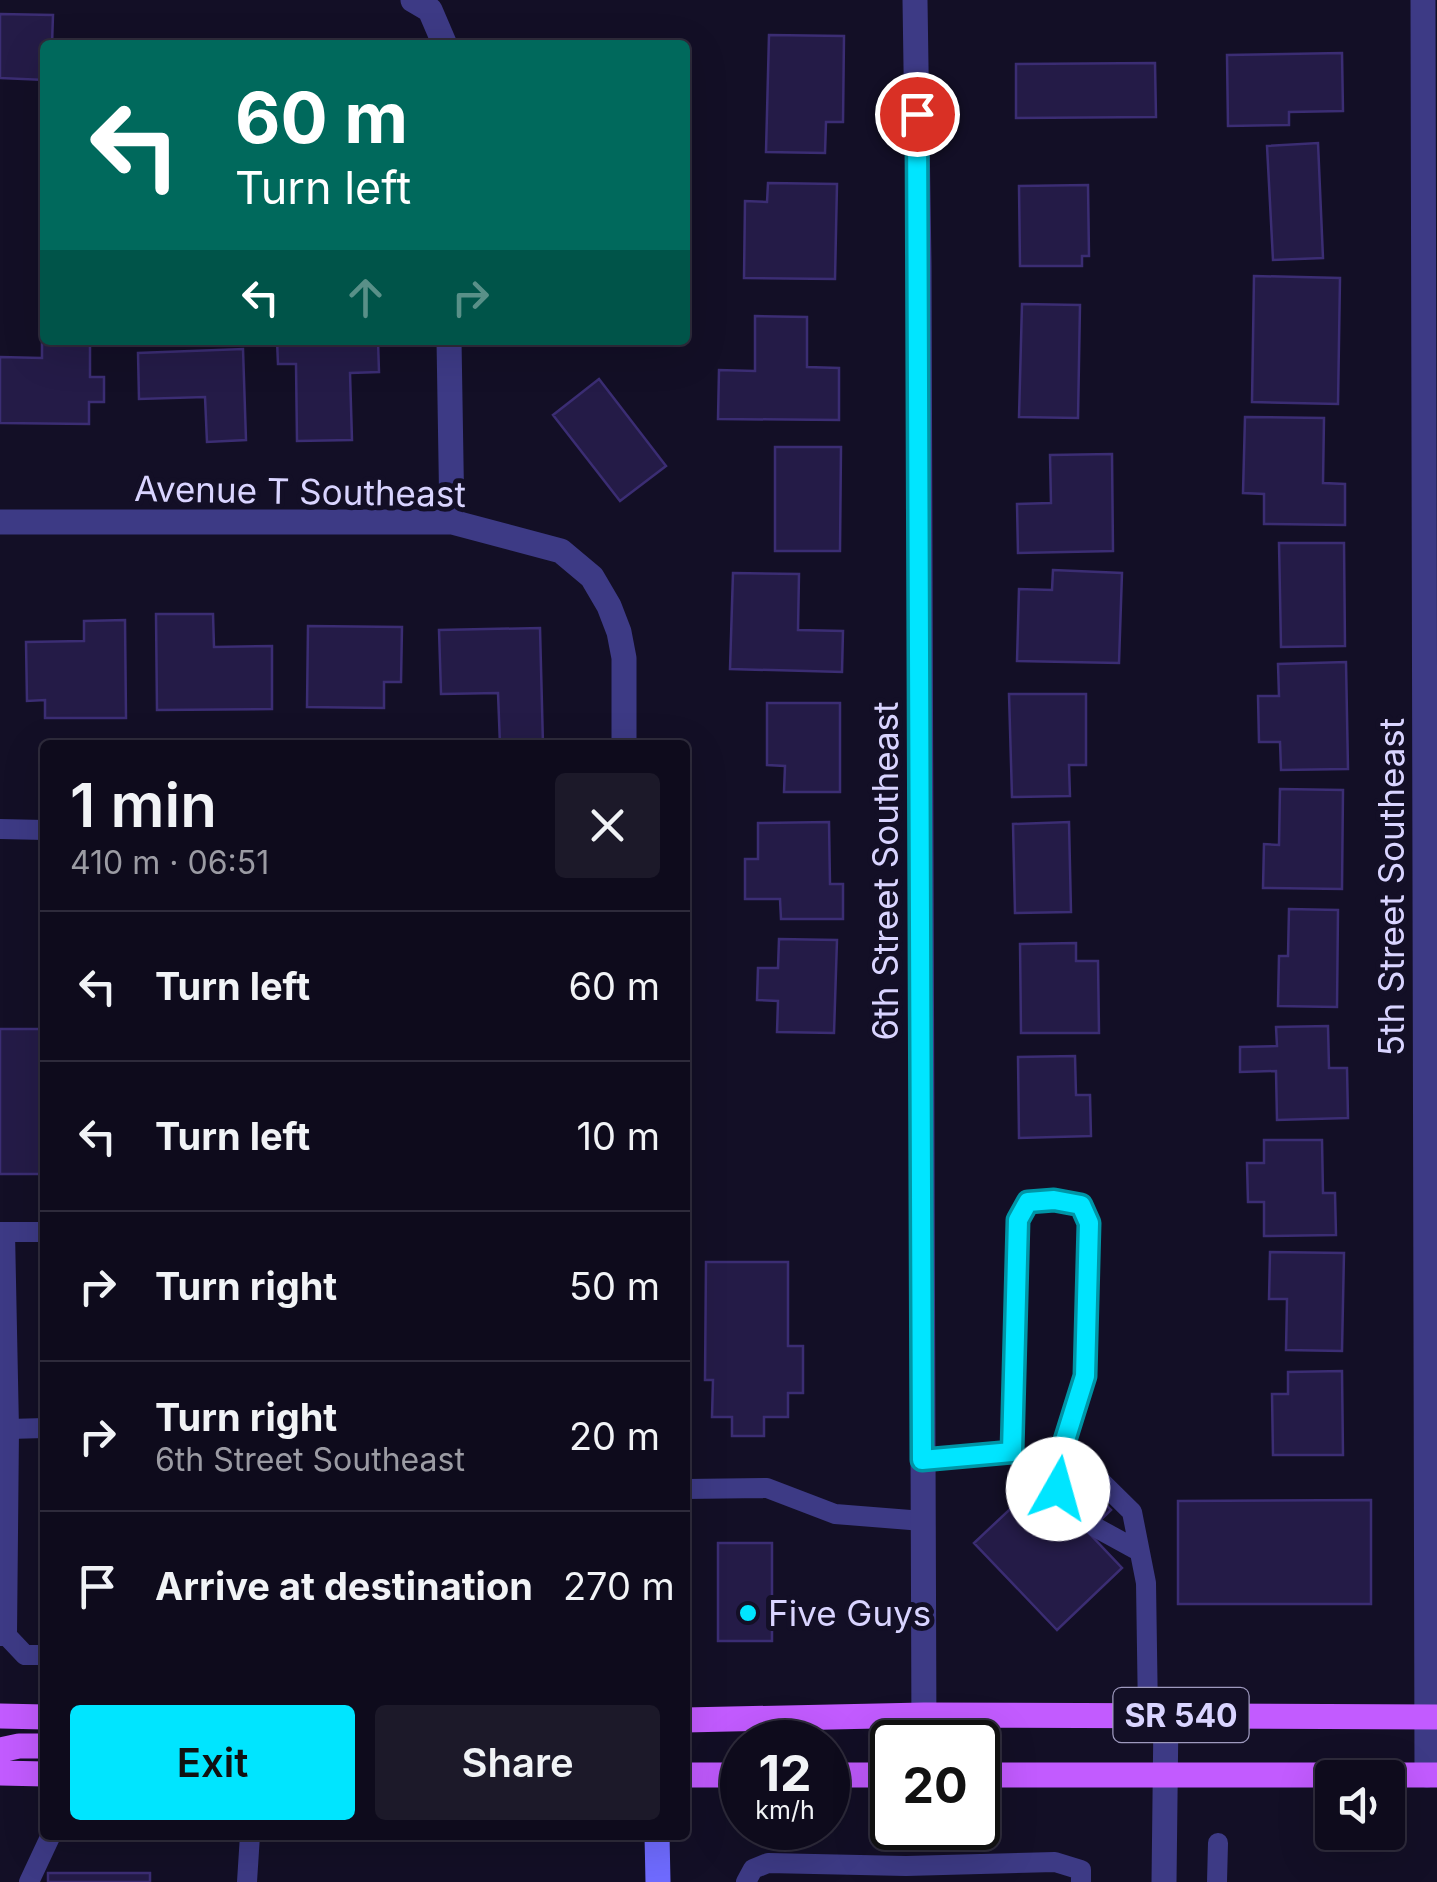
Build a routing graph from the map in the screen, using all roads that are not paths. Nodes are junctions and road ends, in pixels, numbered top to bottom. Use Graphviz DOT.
graph roads {
  1 [pos="412,0"];
  2 [pos="915,0"];
  3 [pos="1423,0"];
  4 [pos="443,40"];
  5 [pos="449,345"];
  6 [pos="0,522"];
  7 [pos="452,522"];
  8 [pos="624,740"];
  9 [pos="0,830"];
  10 [pos="40,830"];
  11 [pos="2,1232"];
  12 [pos="40,1232"];
  13 [pos="9,1428"];
  14 [pos="40,1428"];
  15 [pos="1062,1442"];
  16 [pos="922,1460"];
  17 [pos="690,1489"];
  18 [pos="1058,1489"];
  19 [pos="922,1521"];
  20 [pos="1095,1527"];
  21 [pos="1138,1550"];
  22 [pos="4,1636"];
  23 [pos="40,1655"];
  24 [pos="924,1715"];
  25 [pos="1157,1715"];
  26 [pos="0,1716"];
  27 [pos="40,1717"];
  28 [pos="1432,1717"];
  29 [pos="690,1720"];
  30 [pos="924,1720"];
  31 [pos="40,1746"];
  32 [pos="0,1750"];
  33 [pos="0,1773"];
  34 [pos="40,1774"];
  35 [pos="690,1775"];
  36 [pos="720,1775"];
  37 [pos="1000,1775"];
  38 [pos="1165,1775"];
  39 [pos="1432,1775"];
  40 [pos="49,1840"];
  41 [pos="250,1840"];
  42 [pos="657,1840"];
  43 [pos="1218,1843"];
  44 [pos="30,1882"];
  45 [pos="247,1882"];
  46 [pos="658,1882"];
  47 [pos="746,1882"];
  48 [pos="1081,1882"];
  49 [pos="1164,1882"];
  50 [pos="1216,1882"];
  1 -- 4 [label="street"];
  2 -- 16 [label="street, 6th Street Southeast"];
  3 -- 28 [label="street, 5th Street Southeast"];
  5 -- 7 [label="street"];
  6 -- 7 [label="street, Avenue T Southeast"];
  7 -- 8 [label="street, Avenue T Southeast"];
  9 -- 10 [label="lane"];
  11 -- 12 [label="lane"];
  11 -- 13 [label="lane"];
  13 -- 14 [label="lane"];
  13 -- 22 [label="lane"];
  15 -- 16 [label="lane"];
  15 -- 18 [label="lane"];
  15 -- 21 [label="lane"];
  16 -- 19 [label="street, 6th Street Southeast"];
  17 -- 19 [label="lane"];
  19 -- 24 [label="street, 6th Street Southeast"];
  20 -- 21 [label="lane"];
  21 -- 25 [label="lane"];
  22 -- 23 [label="lane"];
  24 -- 25 [label="main road, SR 540"];
  24 -- 29 [label="main road, SR 540"];
  24 -- 30 [label="street, 6th Street Southeast"];
  25 -- 28 [label="main road, SR 540"];
  25 -- 38 [label="street"];
  26 -- 27 [label="main road"];
  28 -- 39 [label="street, 5th Street Southeast"];
  31 -- 32 [label="main road"];
  33 -- 34 [label="main road"];
  35 -- 36 [label="main road"];
  37 -- 38 [label="main road, SR 540"];
  38 -- 39 [label="main road, SR 540"];
  38 -- 49 [label="street"];
  40 -- 44 [label="lane"];
  41 -- 45 [label="lane"];
  42 -- 46 [label="street"];
  43 -- 50 [label="lane"];
  47 -- 48 [label="lane"];
}
